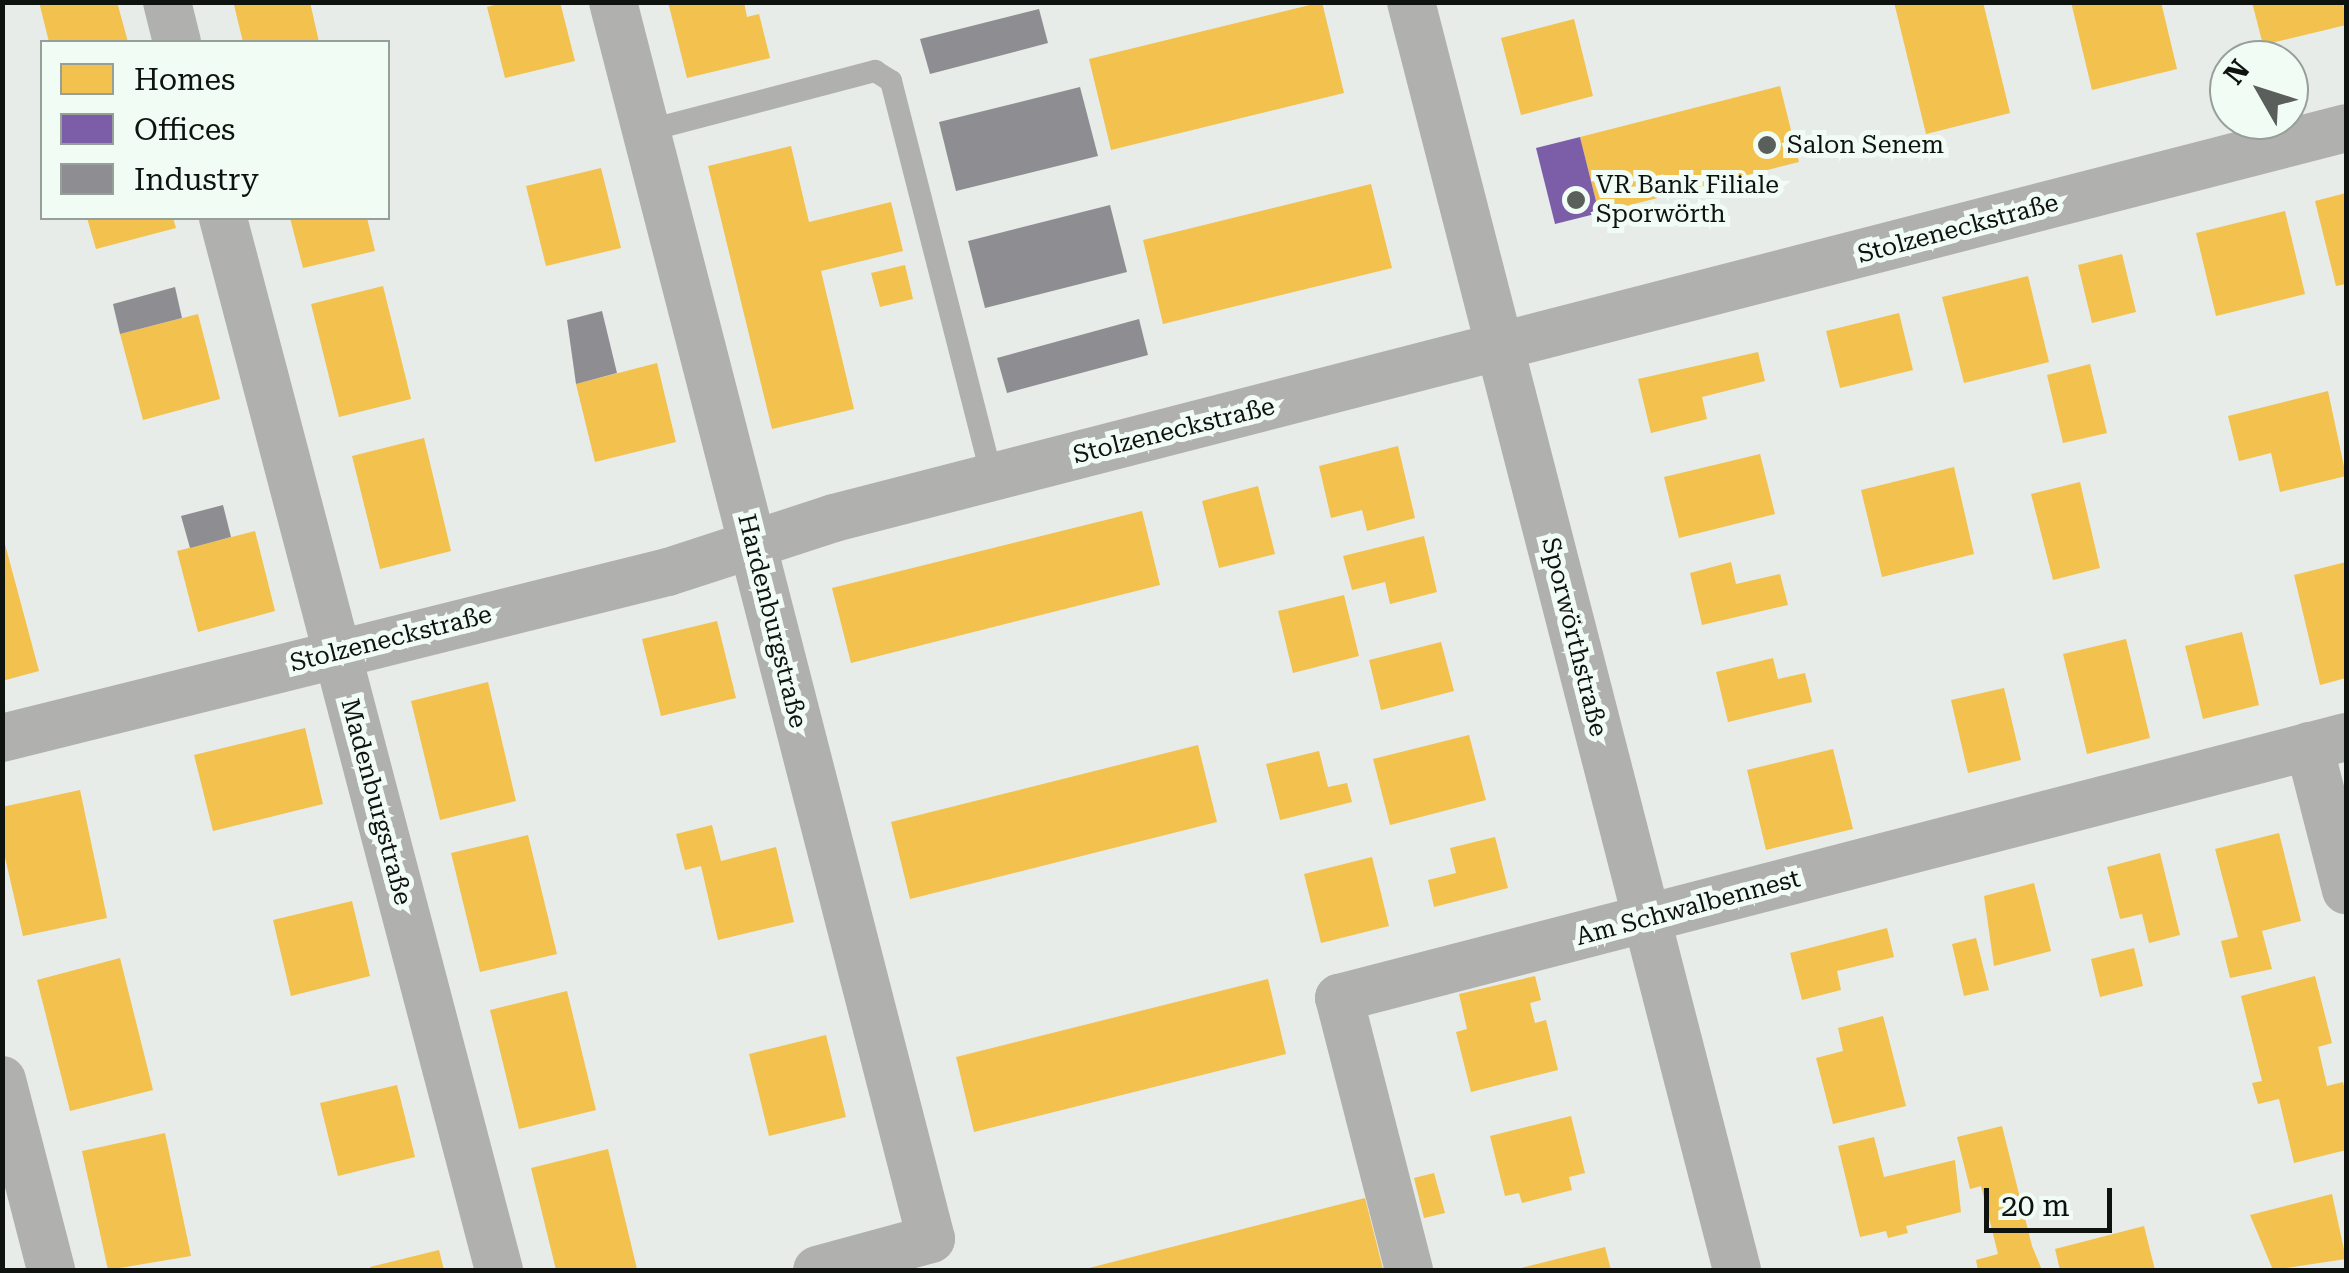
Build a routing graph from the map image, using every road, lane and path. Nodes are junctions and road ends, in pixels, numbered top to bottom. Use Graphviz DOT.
graph roads {
  1 [pos="167,2"];
  2 [pos="613,2"];
  3 [pos="1411,2"];
  4 [pos="176,40"];
  5 [pos="2346,128"];
  6 [pos="646,131"];
  7 [pos="224,220"];
  8 [pos="1500,348"];
  9 [pos="992,478"];
  10 [pos="753,544"];
  11 [pos="337,652"];
  12 [pos="2,738"];
  13 [pos="2328,742"];
  14 [pos="2346,890"];
  15 [pos="1646,919"];
  16 [pos="2,1080"];
  17 [pos="52,1270"];
  18 [pos="499,1270"];
  19 [pos="818,1270"];
  20 [pos="1409,1270"];
  21 [pos="1737,1270"];
  1 -- 4 [label="street"];
  2 -- 6 [label="street, Hardenburgstraße"];
  3 -- 8 [label="street, Sporwörthstraße"];
  5 -- 8 [label="street, Stolzeneckstraße"];
  6 -- 9 [label="lane"];
  6 -- 10 [label="street, Hardenburgstraße"];
  7 -- 11 [label="street, Madenburgstraße"];
  8 -- 9 [label="street, Stolzeneckstraße"];
  8 -- 15 [label="street, Sporwörthstraße"];
  9 -- 10 [label="street, Stolzeneckstraße"];
  10 -- 11 [label="street, Stolzeneckstraße"];
  10 -- 19 [label="street, Hardenburgstraße"];
  11 -- 12 [label="street, Stolzeneckstraße"];
  11 -- 18 [label="street, Madenburgstraße"];
  13 -- 14 [label="street, Am Schwalbennest"];
  13 -- 15 [label="street, Am Schwalbennest"];
  15 -- 20 [label="street, Am Schwalbennest"];
  15 -- 21 [label="street, Sporwörthstraße"];
  16 -- 17 [label="street"];
}
